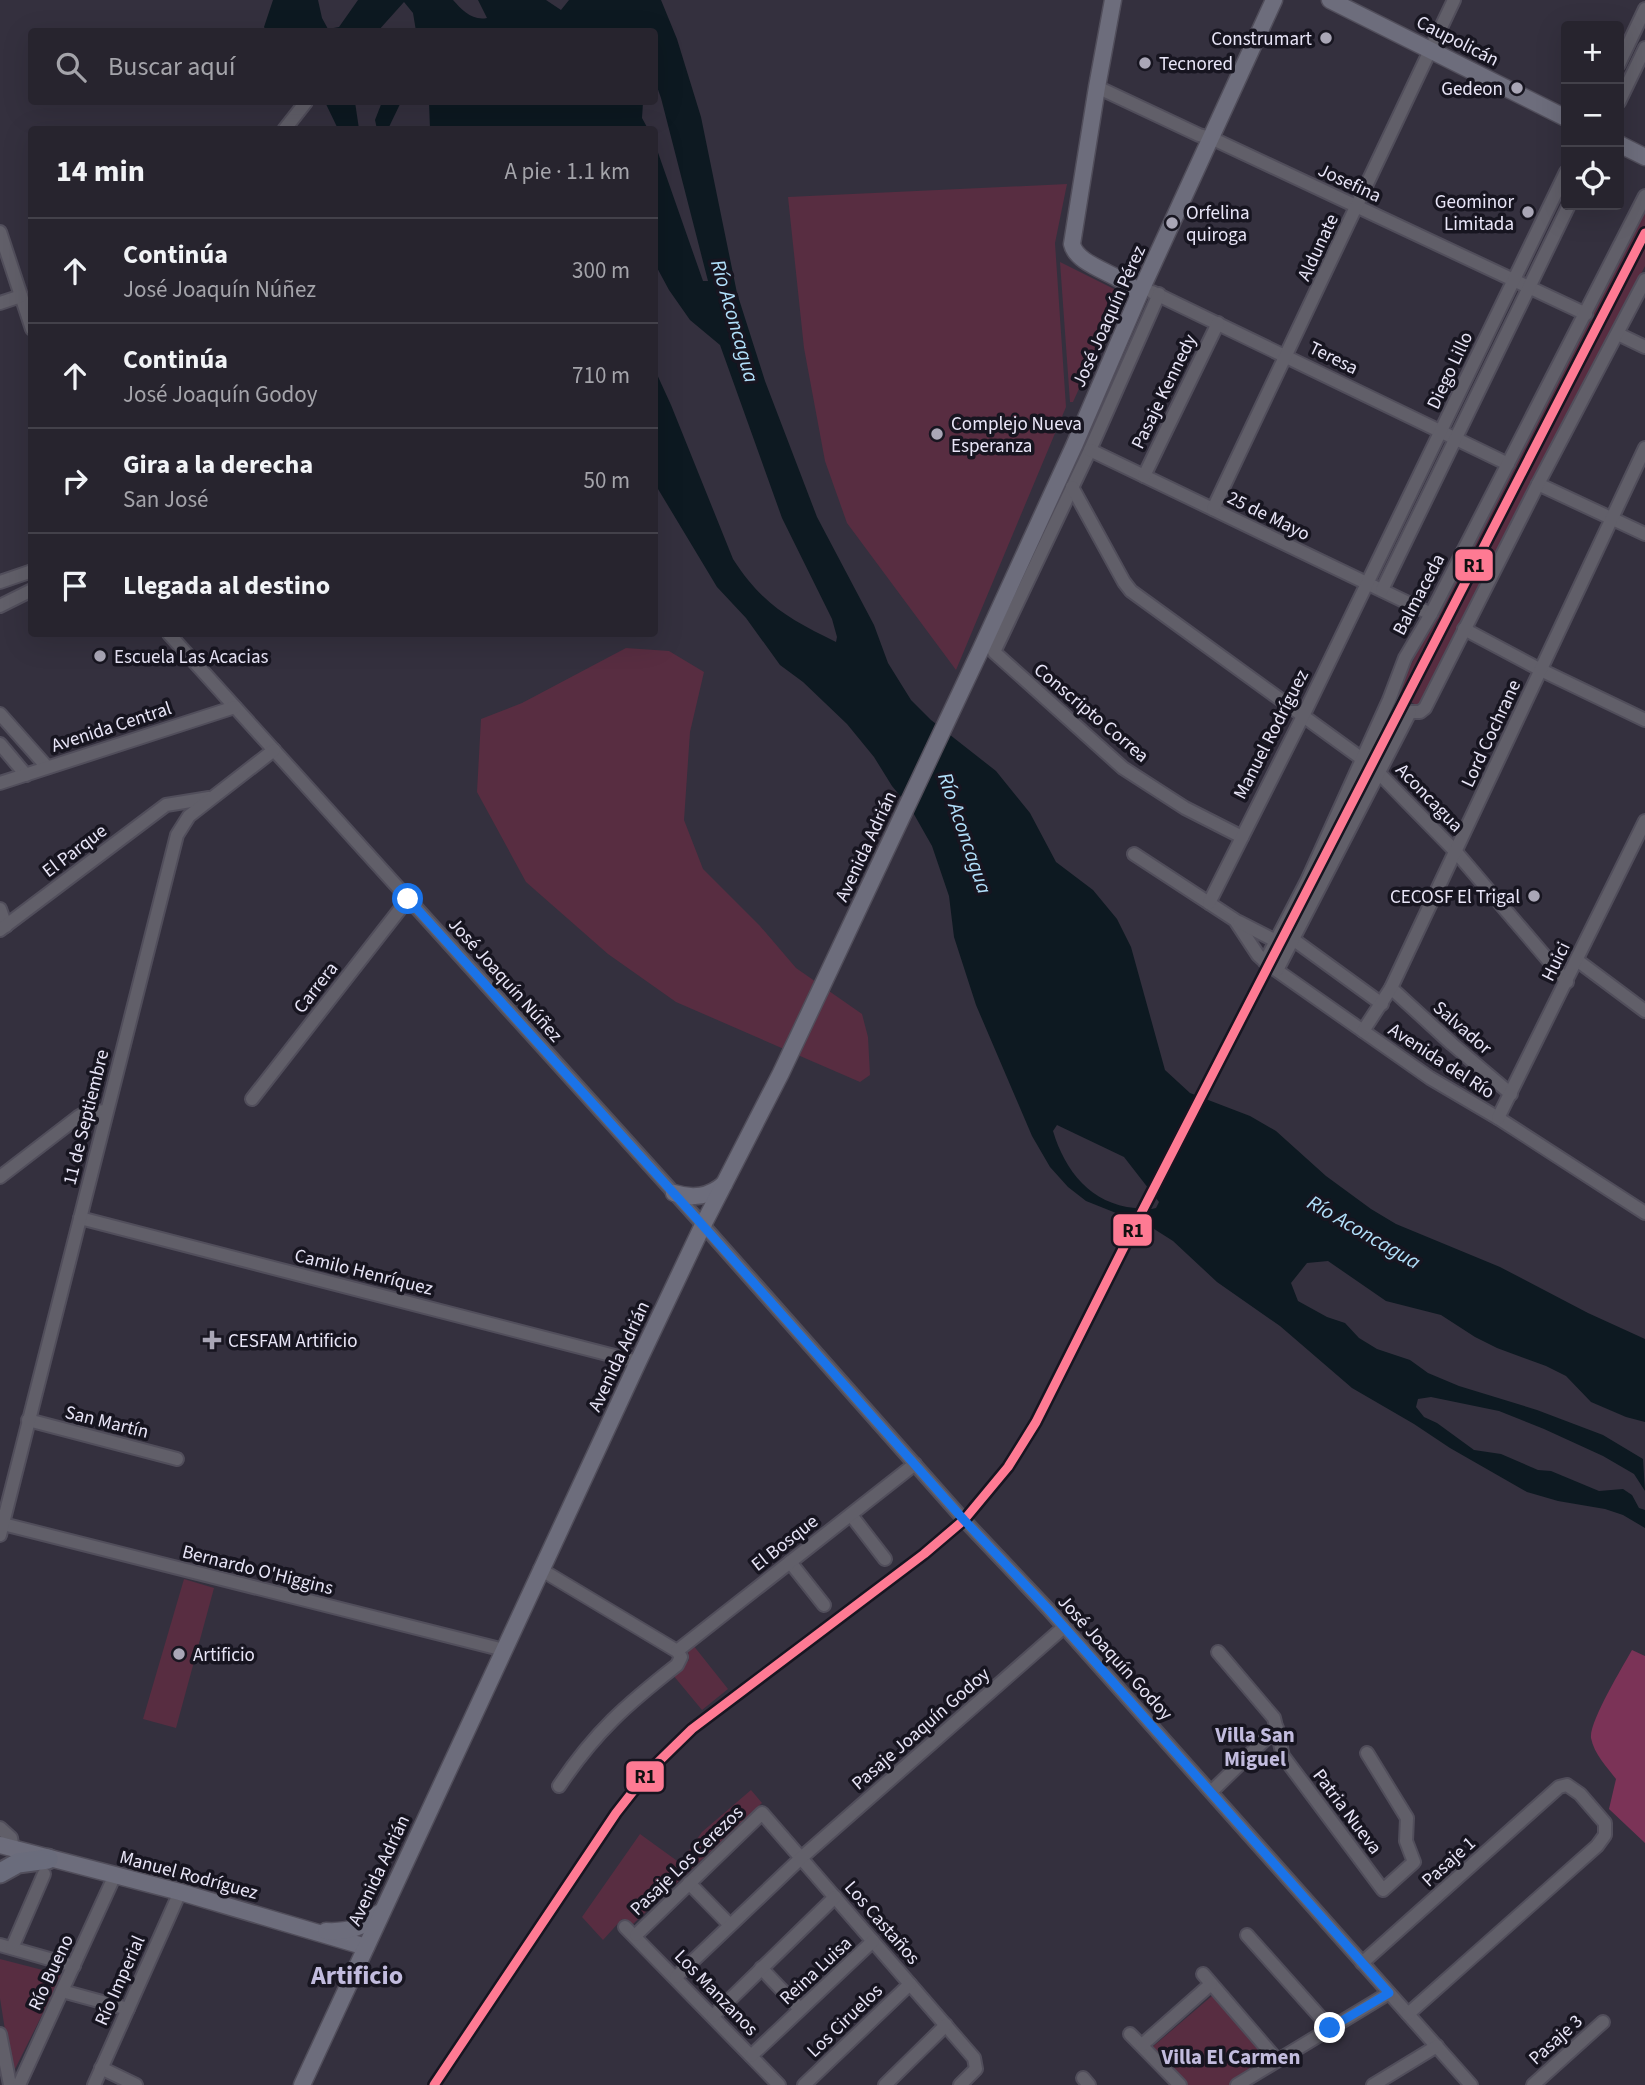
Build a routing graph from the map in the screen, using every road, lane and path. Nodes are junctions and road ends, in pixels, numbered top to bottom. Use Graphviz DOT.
graph roads {
  1 [pos="1113,0"];
  2 [pos="1274,0"];
  3 [pos="1330,0"];
  4 [pos="1454,0"];
  5 [pos="1645,9"];
  6 [pos="1645,48"];
  7 [pos="1430,50"];
  8 [pos="1624,53"];
  9 [pos="1097,87"];
  10 [pos="1624,92"];
  11 [pos="304,105"];
  12 [pos="1561,116"];
  13 [pos="287,126"];
  14 [pos="1211,138"];
  15 [pos="1624,147"];
  16 [pos="1645,158"];
  17 [pos="1561,182"];
  18 [pos="1645,197"];
  19 [pos="1357,206"];
  20 [pos="1567,210"];
  21 [pos="0,232"];
  22 [pos="1513,280"];
  23 [pos="1645,280"];
  24 [pos="1529,287"];
  25 [pos="1136,289"];
  26 [pos="1158,294"];
  27 [pos="25,301"];
  28 [pos="0,303"];
  29 [pos="1586,314"];
  30 [pos="1218,323"];
  31 [pos="1618,334"];
  32 [pos="1645,347"];
  33 [pos="1286,358"];
  34 [pos="1442,432"];
  35 [pos="1455,438"];
  36 [pos="1645,448"];
  37 [pos="1090,450"];
  38 [pos="1508,464"];
  39 [pos="1143,476"];
  40 [pos="1538,484"];
  41 [pos="1072,487"];
  42 [pos="1213,509"];
  43 [pos="1612,519"];
  44 [pos="1645,534"];
  45 [pos="28,573"];
  46 [pos="0,582"];
  47 [pos="1367,584"];
  48 [pos="1382,590"];
  49 [pos="28,592"];
  50 [pos="0,606"];
  51 [pos="1431,614"];
  52 [pos="1464,628"];
  53 [pos="172,637"];
  54 [pos="987,651"];
  55 [pos="1541,670"];
  56 [pos="1389,700"];
  57 [pos="235,707"];
  58 [pos="1410,712"];
  59 [pos="0,714"];
  60 [pos="1303,716"];
  61 [pos="1645,720"];
  62 [pos="0,744"];
  63 [pos="274,750"];
  64 [pos="1362,760"];
  65 [pos="47,767"];
  66 [pos="1378,772"];
  67 [pos="26,775"];
  68 [pos="0,783"];
  69 [pos="210,798"];
  70 [pos="166,805"];
  71 [pos="1645,821"];
  72 [pos="184,822"];
  73 [pos="1242,837"];
  74 [pos="1456,852"];
  75 [pos="1134,854"];
  76 [pos="408,899"];
  77 [pos="1209,903"];
  78 [pos="0,909"];
  79 [pos="1235,920"];
  80 [pos="3,928"];
  81 [pos="1294,940"];
  82 [pos="1276,942"];
  83 [pos="1578,961"];
  84 [pos="1265,962"];
  85 [pos="1277,970"];
  86 [pos="1567,982"];
  87 [pos="1391,988"];
  88 [pos="1382,1004"];
  89 [pos="1645,1010"];
  90 [pos="1363,1031"];
  91 [pos="1511,1094"];
  92 [pos="252,1099"];
  93 [pos="106,1111"];
  94 [pos="1498,1118"];
  95 [pos="0,1177"];
  96 [pos="724,1184"];
  97 [pos="674,1193"];
  98 [pos="1645,1213"];
  99 [pos="80,1218"];
  100 [pos="703,1225"];
  101 [pos="638,1362"];
  102 [pos="28,1420"];
  103 [pos="177,1459"];
  104 [pos="915,1464"];
  105 [pos="851,1515"];
  106 [pos="1,1530"];
  107 [pos="885,1559"];
  108 [pos="790,1562"];
  109 [pos="540,1569"];
  110 [pos="824,1605"];
  111 [pos="1064,1627"];
  112 [pos="504,1650"];
  113 [pos="677,1651"];
  114 [pos="1218,1652"];
  115 [pos="1277,1728"];
  116 [pos="1367,1753"];
  117 [pos="559,1786"];
  118 [pos="1211,1792"];
  119 [pos="762,1813"];
  120 [pos="0,1828"];
  121 [pos="7,1847"];
  122 [pos="801,1858"];
  123 [pos="46,1867"];
  124 [pos="0,1873"];
  125 [pos="115,1875"];
  126 [pos="689,1883"];
  127 [pos="180,1892"];
  128 [pos="835,1897"];
  129 [pos="385,1906"];
  130 [pos="730,1925"];
  131 [pos="309,1930"];
  132 [pos="631,1931"];
  133 [pos="1247,1935"];
  134 [pos="873,1941"];
  135 [pos="6,1947"];
  136 [pos="366,1947"];
  137 [pos="1363,1963"];
  138 [pos="74,1966"];
  139 [pos="761,1968"];
  140 [pos="676,1977"];
  141 [pos="910,1984"];
  142 [pos="62,1991"];
  143 [pos="1389,1993"];
  144 [pos="128,2009"];
  145 [pos="800,2010"];
  146 [pos="1408,2014"];
  147 [pos="713,2015"];
  148 [pos="1603,2022"];
  149 [pos="946,2025"];
  150 [pos="1330,2028"];
  151 [pos="0,2034"];
  152 [pos="1130,2034"];
  153 [pos="1142,2045"];
  154 [pos="1437,2046"];
  155 [pos="751,2056"];
  156 [pos="1277,2060"];
  157 [pos="101,2068"];
  158 [pos="10,2085"];
  159 [pos="19,2085"];
  160 [pos="94,2085"];
  161 [pos="136,2085"];
  162 [pos="302,2085"];
  163 [pos="779,2085"];
  164 [pos="804,2085"];
  165 [pos="885,2085"];
  166 [pos="960,2085"];
  167 [pos="1180,2085"];
  168 [pos="1237,2085"];
  169 [pos="1373,2085"];
  170 [pos="1471,2085"];
  171 [pos="1532,2085"];
  1 -- 9 [label="main road"];
  2 -- 14 [label="main road, José Joaquín Pérez"];
  3 -- 7 [label="main road, Caupolicán"];
  4 -- 7 [label="street, Aldunate"];
  5 -- 8 [label="street"];
  6 -- 10 [label="street"];
  7 -- 12 [label="main road, Caupolicán"];
  7 -- 19 [label="street, Aldunate"];
  9 -- 14 [label="street, Josefina"];
  9 -- 25 [label="main road, Teresa"];
  11 -- 13 [label="street"];
  14 -- 19 [label="street, Josefina"];
  14 -- 25 [label="main road, José Joaquín Pérez"];
  15 -- 16 [label="main road"];
  17 -- 22 [label="street, Diego Lillo"];
  18 -- 29 [label="street, Balmaceda"];
  19 -- 22 [label="street, Josefina"];
  19 -- 33 [label="street, Aldunate"];
  20 -- 24 [label="street, Diego Lillo"];
  21 -- 27 [label="street"];
  22 -- 24 [label="street, Josefina"];
  22 -- 34 [label="street, Diego Lillo"];
  23 -- 31 [label="street"];
  24 -- 29 [label="street, Josefina"];
  24 -- 35 [label="street, Diego Lillo"];
  25 -- 26 [label="street, Teresa"];
  25 -- 54 [label="main road, José Joaquín Pérez"];
  26 -- 30 [label="street, Teresa"];
  26 -- 37 [label="street, José Joaquín Pérez"];
  27 -- 28 [label="street"];
  29 -- 38 [label="street, Balmaceda"];
  30 -- 33 [label="street, Teresa"];
  30 -- 39 [label="street, Pasaje Kennedy"];
  31 -- 32 [label="street"];
  31 -- 40 [label="street"];
  33 -- 34 [label="street, Teresa"];
  33 -- 42 [label="street, Aldunate"];
  34 -- 35 [label="street, Teresa"];
  34 -- 47 [label="street, Diego Lillo"];
  35 -- 38 [label="street, Teresa"];
  35 -- 48 [label="street, Diego Lillo"];
  36 -- 43 [label="street, Lord Cochrane"];
  37 -- 39 [label="street, 25 de Mayo"];
  37 -- 41 [label="street, José Joaquín Pérez"];
  38 -- 51 [label="street, Balmaceda"];
  39 -- 42 [label="street, 25 de Mayo"];
  40 -- 43 [label="street"];
  40 -- 52 [label="street"];
  41 -- 54 [label="street, José Joaquín Pérez"];
  41 -- 60 [label="street, Aconcagua"];
  42 -- 47 [label="street, 25 de Mayo"];
  43 -- 44 [label="street"];
  43 -- 55 [label="street, Lord Cochrane"];
  45 -- 46 [label="street"];
  47 -- 48 [label="street, 25 de Mayo"];
  47 -- 60 [label="street, Manuel Rodríguez"];
  48 -- 51 [label="street, 25 de Mayo"];
  49 -- 50 [label="street"];
  51 -- 56 [label="street, Balmaceda"];
  52 -- 55 [label="street"];
  52 -- 58 [label="street"];
  53 -- 57 [label="street, José Joaquín Núñez"];
  54 -- 73 [label="street, Conscripto Correa"];
  54 -- 96 [label="main road, Avenida Adrián"];
  55 -- 61 [label="street"];
  55 -- 74 [label="street, Lord Cochrane"];
  56 -- 58 [label="street"];
  56 -- 64 [label="street, Balmaceda"];
  57 -- 63 [label="street, José Joaquín Núñez"];
  57 -- 65 [label="street, Avenida Central"];
  58 -- 66 [label="street"];
  59 -- 65 [label="street"];
  60 -- 64 [label="street, Aconcagua"];
  60 -- 73 [label="street, Manuel Rodríguez"];
  62 -- 67 [label="street"];
  63 -- 69 [label="street, 11 de Septiembre"];
  63 -- 76 [label="street, José Joaquín Núñez"];
  64 -- 66 [label="street, Aconcagua"];
  64 -- 82 [label="street, Balmaceda"];
  65 -- 67 [label="street, Avenida Central"];
  66 -- 74 [label="street, Aconcagua"];
  66 -- 81 [label="street"];
  67 -- 68 [label="street, Avenida Central"];
  69 -- 70 [label="street, El Parque"];
  69 -- 72 [label="street, 11 de Septiembre"];
  70 -- 72 [label="street"];
  70 -- 80 [label="street, El Parque"];
  71 -- 83 [label="street, Huici"];
  72 -- 93 [label="street, 11 de Septiembre"];
  73 -- 77 [label="street, Manuel Rodríguez"];
  74 -- 86 [label="street, Aconcagua"];
  74 -- 87 [label="street, Lord Cochrane"];
  75 -- 77 [label="street, Avenida del Río"];
  76 -- 92 [label="street, Carrera"];
  76 -- 97 [label="street, José Joaquín Núñez"];
  77 -- 79 [label="street, Avenida del Río"];
  78 -- 80 [label="street, El Parque"];
  79 -- 82 [label="street, Avenida del Río"];
  79 -- 84 [label="street, Avenida del Río"];
  81 -- 85 [label="street"];
  81 -- 88 [label="street"];
  82 -- 84 [label="street, Balmaceda"];
  83 -- 86 [label="street, Huici"];
  83 -- 89 [label="street"];
  84 -- 85 [label="street, Avenida del Río"];
  85 -- 90 [label="street, Avenida del Río"];
  86 -- 91 [label="street, Huici"];
  87 -- 88 [label="street, Lord Cochrane"];
  87 -- 91 [label="street, Salvador"];
  88 -- 90 [label="street, Lord Cochrane"];
  90 -- 94 [label="street, Avenida del Río"];
  91 -- 94 [label="street, Huici"];
  93 -- 95 [label="street"];
  93 -- 99 [label="street, 11 de Septiembre"];
  94 -- 98 [label="street, Avenida del Río"];
  96 -- 97 [label="main road"];
  96 -- 100 [label="main road, Avenida Adrián"];
  97 -- 100 [label="street, José Joaquín Núñez"];
  99 -- 101 [label="street, Camilo Henríquez"];
  99 -- 102 [label="street, 11 de Septiembre"];
  100 -- 101 [label="main road, Avenida Adrián"];
  100 -- 104 [label="street, José Joaquín Godoy"];
  101 -- 109 [label="main road, Avenida Adrián"];
  102 -- 103 [label="street, San Martín"];
  102 -- 106 [label="street, 11 de Septiembre"];
  104 -- 105 [label="street, El Bosque"];
  104 -- 111 [label="street, José Joaquín Godoy"];
  105 -- 107 [label="street"];
  105 -- 108 [label="street, El Bosque"];
  106 -- 112 [label="street, Bernardo O'Higgins"];
  108 -- 110 [label="street"];
  108 -- 113 [label="street, El Bosque"];
  109 -- 112 [label="main road, Avenida Adrián"];
  109 -- 113 [label="street"];
  111 -- 118 [label="street, José Joaquín Godoy"];
  111 -- 122 [label="street, Pasaje Joaquín Godoy"];
  112 -- 129 [label="main road, Avenida Adrián"];
  113 -- 117 [label="street, El Bosque"];
  114 -- 115 [label="street, Patria Nueva"];
  115 -- 116 [label="street, Patria Nueva"];
  115 -- 118 [label="street"];
  118 -- 137 [label="street, José Joaquín Godoy"];
  119 -- 122 [label="street, Los Castaños"];
  119 -- 126 [label="street, Pasaje Los Cerezos"];
  120 -- 121 [label="street"];
  121 -- 123 [label="main road, Manuel Rodríguez"];
  122 -- 128 [label="street, Los Castaños"];
  122 -- 130 [label="street, Pasaje Joaquín Godoy"];
  123 -- 124 [label="highway"];
  123 -- 125 [label="main road, Manuel Rodríguez"];
  123 -- 135 [label="street"];
  125 -- 127 [label="main road, Manuel Rodríguez"];
  125 -- 138 [label="street, Río Bueno"];
  126 -- 130 [label="street"];
  126 -- 132 [label="street, Pasaje Los Cerezos"];
  127 -- 131 [label="main road, Manuel Rodríguez"];
  127 -- 144 [label="street, Río Imperial"];
  128 -- 134 [label="street, Los Castaños"];
  128 -- 139 [label="street"];
  129 -- 131 [label="main road"];
  129 -- 136 [label="main road, Avenida Adrián"];
  130 -- 140 [label="street, Pasaje Joaquín Godoy"];
  131 -- 136 [label="main road, Manuel Rodríguez"];
  132 -- 140 [label="street, Los Manzanos"];
  133 -- 150 [label="street"];
  134 -- 141 [label="street, Los Castaños"];
  134 -- 145 [label="street, Reina Luisa"];
  135 -- 138 [label="street"];
  136 -- 162 [label="main road, Avenida Adrián"];
  137 -- 143 [label="street, José Joaquín Godoy"];
  137 -- 146 [label="street, Pasaje 1"];
  138 -- 142 [label="street, Río Bueno"];
  139 -- 145 [label="street"];
  139 -- 147 [label="street"];
  140 -- 147 [label="street, Los Manzanos"];
  141 -- 149 [label="street, Los Castaños"];
  141 -- 164 [label="street, Los Ciruelos"];
  142 -- 144 [label="street"];
  142 -- 159 [label="street, Río Bueno"];
  143 -- 146 [label="street, José Joaquín Godoy"];
  143 -- 150 [label="street"];
  144 -- 157 [label="street, Río Imperial"];
  145 -- 155 [label="street, Reina Luisa"];
  146 -- 154 [label="street, José Joaquín Godoy"];
  147 -- 155 [label="street, Los Manzanos"];
  148 -- 171 [label="street, Pasaje 3"];
  149 -- 165 [label="street"];
  149 -- 166 [label="street, Los Castaños"];
  150 -- 156 [label="street"];
  151 -- 158 [label="street"];
  152 -- 153 [label="street"];
  153 -- 156 [label="street"];
  153 -- 167 [label="street"];
  154 -- 169 [label="street"];
  154 -- 170 [label="street, José Joaquín Godoy"];
  155 -- 163 [label="street, Los Manzanos"];
  156 -- 168 [label="street"];
  157 -- 160 [label="street, Río Imperial"];
  157 -- 161 [label="street"];
}
